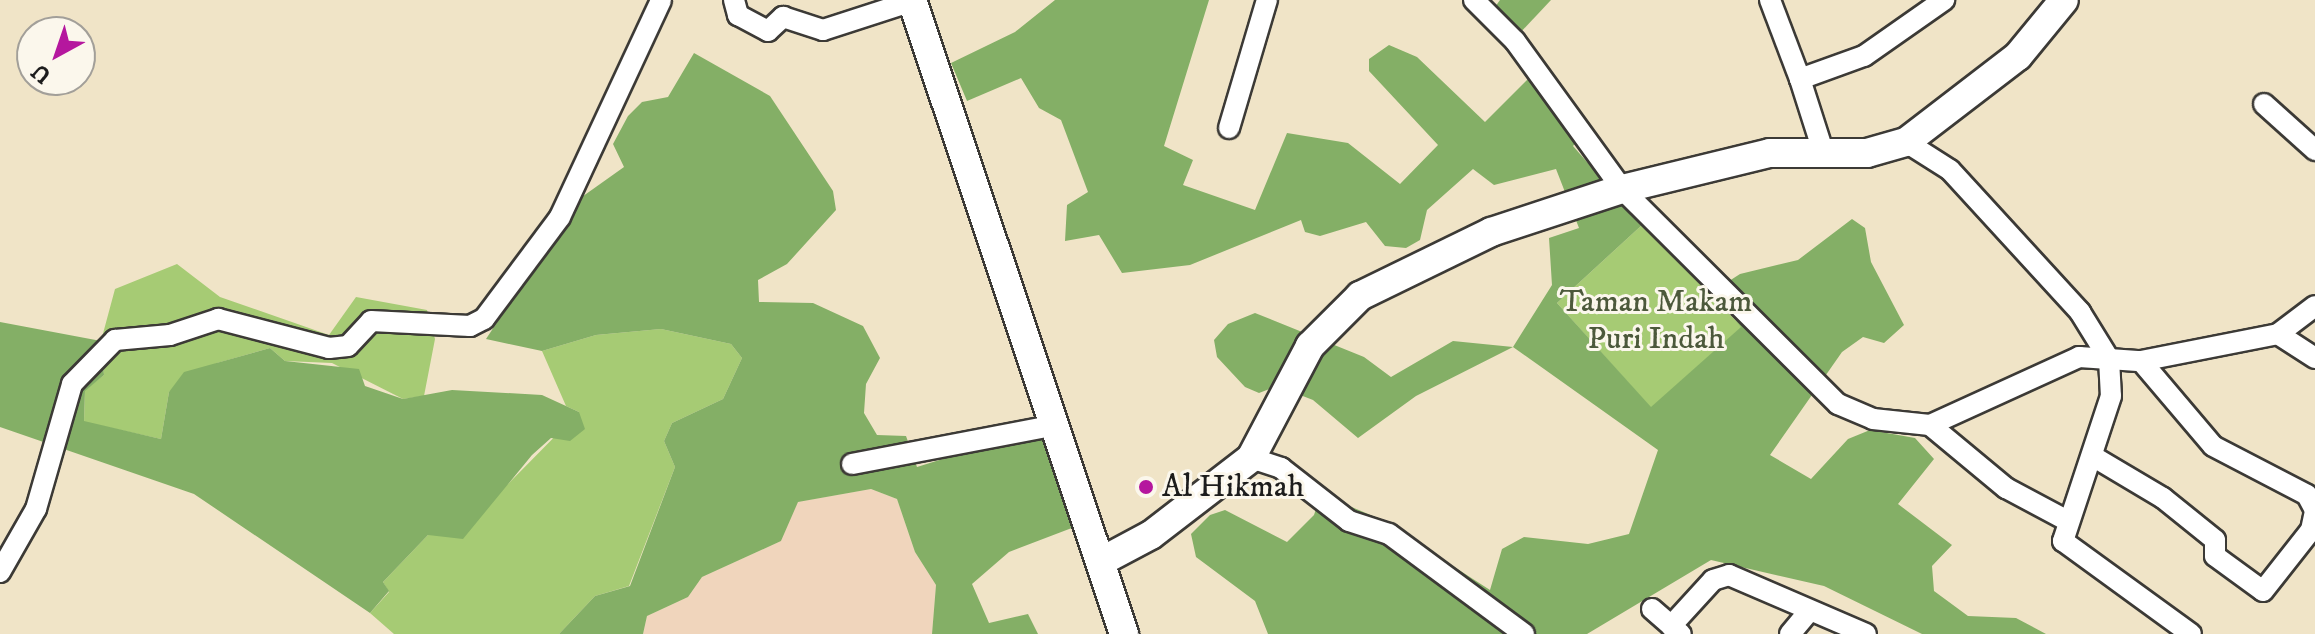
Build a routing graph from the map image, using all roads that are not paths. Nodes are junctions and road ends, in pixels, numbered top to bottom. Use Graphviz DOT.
graph roads {
  1 [pos="661,0"];
  2 [pos="734,0"];
  3 [pos="913,0"];
  4 [pos="1267,0"];
  5 [pos="1474,0"];
  6 [pos="1770,0"];
  7 [pos="1944,0"];
  8 [pos="2064,0"];
  9 [pos="1800,79"];
  10 [pos="2264,104"];
  11 [pos="1229,128"];
  12 [pos="1906,142"];
  13 [pos="2315,150"];
  14 [pos="1823,151"];
  15 [pos="1622,189"];
  16 [pos="2315,306"];
  17 [pos="2278,334"];
  18 [pos="2315,358"];
  19 [pos="2109,359"];
  20 [pos="2141,361"];
  21 [pos="1930,425"];
  22 [pos="1052,426"];
  23 [pos="2094,457"];
  24 [pos="1251,458"];
  25 [pos="852,464"];
  26 [pos="2315,510"];
  27 [pos="2066,520"];
  28 [pos="1102,561"];
  29 [pos="0,572"];
  30 [pos="1652,609"];
  31 [pos="1809,611"];
  32 [pos="1676,630"];
  33 [pos="1124,634"];
  34 [pos="1524,634"];
  35 [pos="1790,634"];
  36 [pos="1866,634"];
  37 [pos="2191,634"];
  1 -- 29 [label="street"];
  2 -- 3 [label="street"];
  3 -- 22 [label="street"];
  4 -- 11 [label="street"];
  5 -- 15 [label="street"];
  6 -- 9 [label="street"];
  7 -- 9 [label="street"];
  8 -- 12 [label="street"];
  9 -- 14 [label="street"];
  10 -- 13 [label="street"];
  12 -- 14 [label="street"];
  12 -- 19 [label="street"];
  14 -- 15 [label="street"];
  15 -- 21 [label="street"];
  15 -- 24 [label="street"];
  16 -- 17 [label="street"];
  17 -- 18 [label="street"];
  17 -- 20 [label="street"];
  19 -- 20 [label="street"];
  19 -- 21 [label="street"];
  19 -- 23 [label="street"];
  20 -- 26 [label="street"];
  21 -- 27 [label="street"];
  22 -- 25 [label="street"];
  22 -- 28 [label="street"];
  23 -- 26 [label="street"];
  23 -- 27 [label="street"];
  24 -- 28 [label="street"];
  24 -- 34 [label="street"];
  27 -- 37 [label="street"];
  28 -- 33 [label="street"];
  30 -- 32 [label="street"];
  31 -- 32 [label="street"];
  31 -- 35 [label="street"];
  31 -- 36 [label="street"];
}
